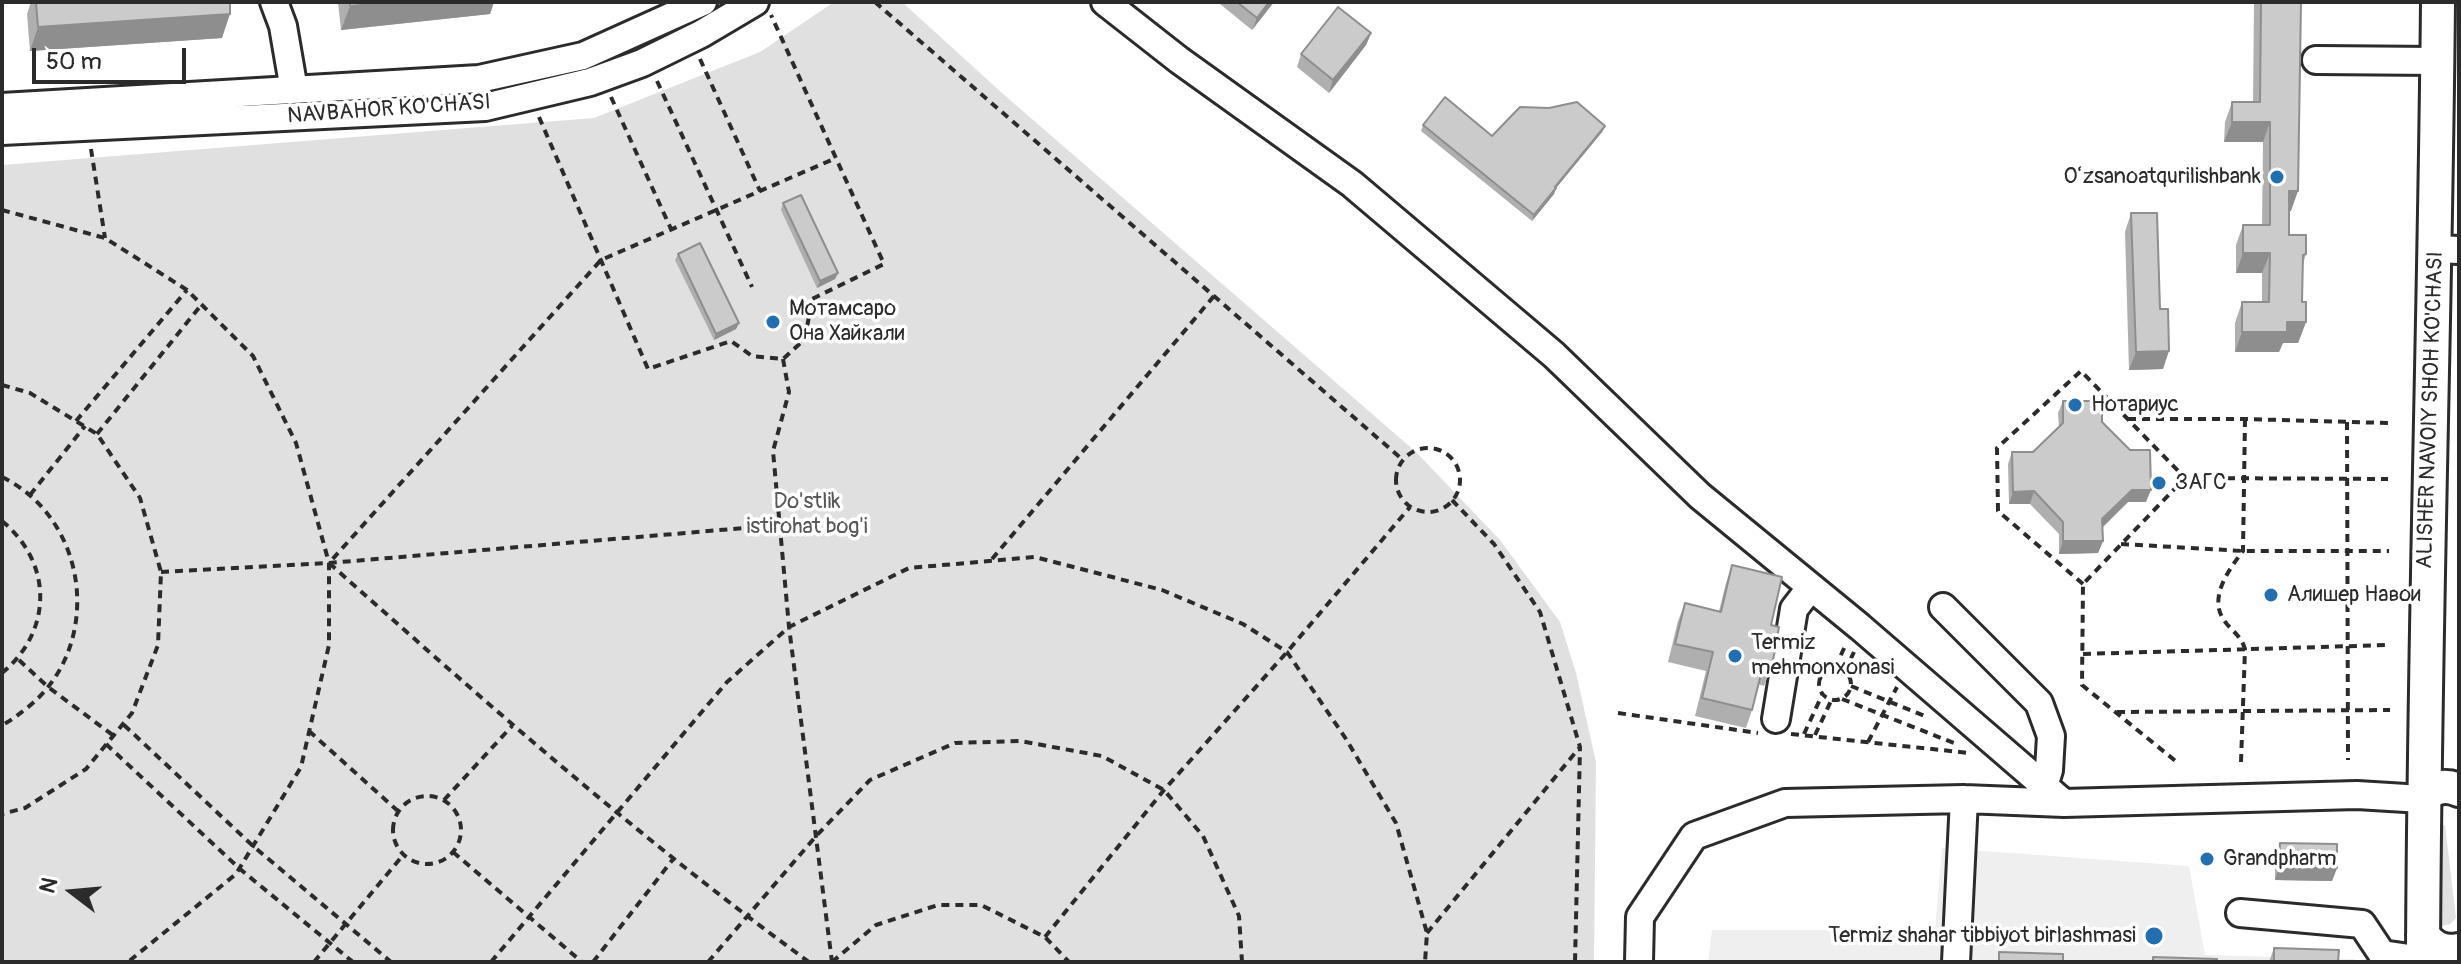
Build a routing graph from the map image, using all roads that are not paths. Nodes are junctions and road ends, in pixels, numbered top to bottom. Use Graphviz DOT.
graph roads {
  1 [pos="274,2"];
  2 [pos="703,2"];
  3 [pos="1105,2"];
  4 [pos="2438,2"];
  5 [pos="763,9"];
  6 [pos="2316,60"];
  7 [pos="2437,61"];
  8 [pos="294,90"];
  9 [pos="2,107"];
  10 [pos="2,131"];
  11 [pos="2447,249"];
  12 [pos="1811,587"];
  13 [pos="1943,607"];
  14 [pos="1773,728"];
  15 [pos="2044,786"];
  16 [pos="2459,790"];
  17 [pos="1964,799"];
  18 [pos="2422,799"];
  19 [pos="2064,803"];
  20 [pos="2240,913"];
  21 [pos="2459,950"];
  22 [pos="2423,953"];
  23 [pos="1639,962"];
  24 [pos="1956,962"];
  1 -- 8 [label="street"];
  2 -- 8 [label="street, NAVBAHOR KO'CHASI"];
  3 -- 12 [label="street"];
  4 -- 7 [label="main road, ALISHER NAVOIY SHOH KO'CHASI"];
  5 -- 10 [label="street, NAVBAHOR KO'CHASI"];
  6 -- 7 [label="street"];
  7 -- 11 [label="main road, ALISHER NAVOIY SHOH KO'CHASI"];
  8 -- 9 [label="street, NAVBAHOR KO'CHASI"];
  11 -- 18 [label="main road, ALISHER NAVOIY SHOH KO'CHASI"];
  12 -- 14 [label="street"];
  12 -- 15 [label="street"];
  13 -- 15 [label="street"];
  15 -- 19 [label="street"];
  16 -- 18 [label="main road"];
  17 -- 19 [label="street"];
  17 -- 23 [label="street"];
  17 -- 24 [label="street"];
  18 -- 19 [label="street"];
  18 -- 22 [label="main road, ALISHER NAVOIY SHOH KO'CHASI"];
  20 -- 22 [label="street"];
  21 -- 22 [label="main road"];
}
